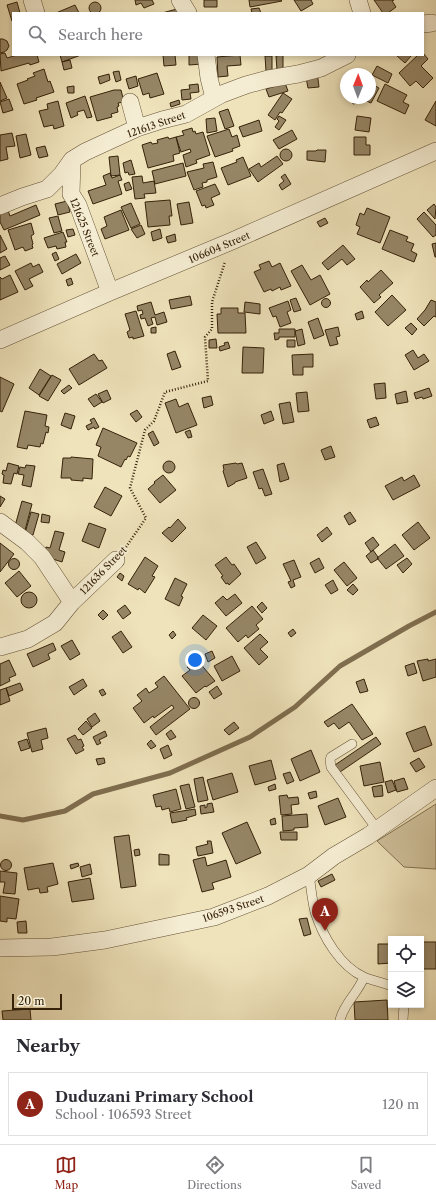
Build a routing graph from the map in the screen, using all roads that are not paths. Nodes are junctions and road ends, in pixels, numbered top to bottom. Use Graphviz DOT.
graph roads {
  1 [pos="32,0"];
  2 [pos="180,0"];
  3 [pos="358,0"];
  4 [pos="36,12"];
  5 [pos="187,12"];
  6 [pos="362,12"];
  7 [pos="206,56"];
  8 [pos="345,56"];
  9 [pos="214,98"];
  10 [pos="130,102"];
  11 [pos="137,128"];
  12 [pos="436,151"];
  13 [pos="72,160"];
  14 [pos="47,189"];
  15 [pos="71,194"];
  16 [pos="0,206"];
  17 [pos="110,292"];
  18 [pos="0,340"];
  19 [pos="0,522"];
  20 [pos="116,560"];
  21 [pos="72,602"];
  22 [pos="0,647"];
  23 [pos="352,744"];
  24 [pos="436,788"];
  25 [pos="377,829"];
  26 [pos="309,875"];
  27 [pos="0,948"];
  28 [pos="364,977"];
  29 [pos="388,985"];
  30 [pos="404,1008"];
  31 [pos="340,1020"];
  32 [pos="403,1020"];
  1 -- 4 [label="street"];
  2 -- 5 [label="street"];
  3 -- 6 [label="street"];
  7 -- 9 [label="street"];
  8 -- 9 [label="street, 121613 Street"];
  9 -- 11 [label="street, 121613 Street"];
  10 -- 11 [label="street"];
  11 -- 13 [label="street, 121613 Street"];
  12 -- 17 [label="street, 106604 Street"];
  13 -- 14 [label="street, 121613 Street"];
  13 -- 15 [label="street, 121625 Street"];
  14 -- 15 [label="street"];
  14 -- 16 [label="street, 121613 Street"];
  15 -- 17 [label="street, 121625 Street"];
  17 -- 18 [label="street, 106604 Street"];
  19 -- 21 [label="street"];
  20 -- 21 [label="street, 121636 Street"];
  21 -- 22 [label="street, 121636 Street"];
  23 -- 25 [label="lane"];
  24 -- 25 [label="street, 106593 Street"];
  25 -- 26 [label="street, 106593 Street"];
  26 -- 27 [label="street, 106593 Street"];
  26 -- 28 [label="lane"];
  28 -- 29 [label="lane"];
  28 -- 31 [label="lane"];
  30 -- 32 [label="lane"];
}
